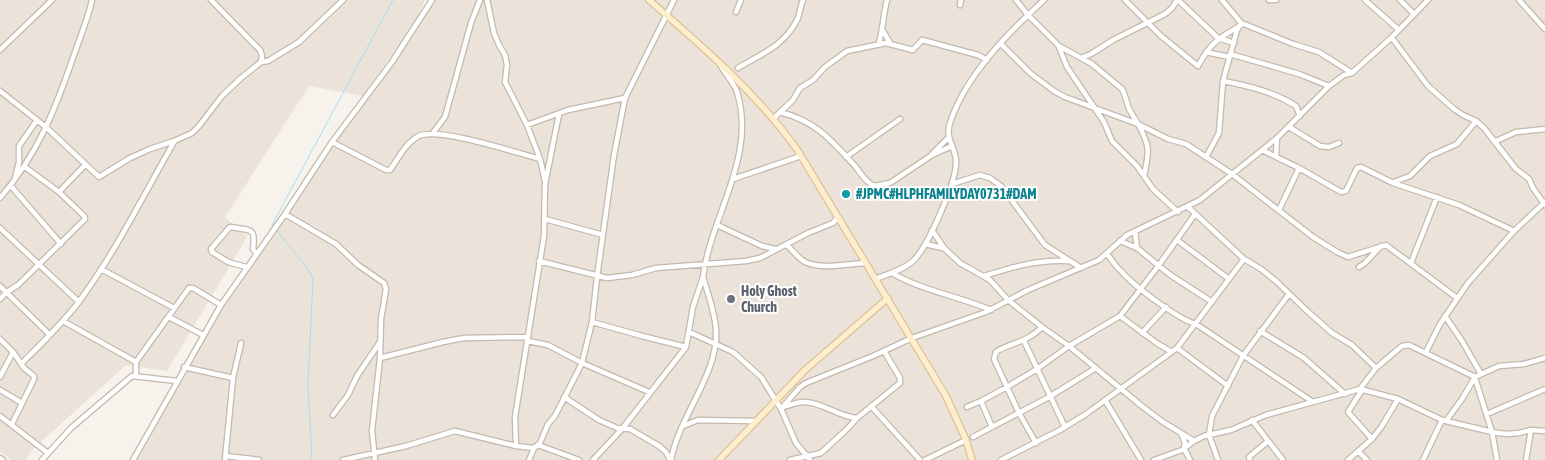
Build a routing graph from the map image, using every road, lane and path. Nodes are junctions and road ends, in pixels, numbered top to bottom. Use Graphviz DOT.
graph roads {
  1 [pos="52,0"];
  2 [pos="92,0"];
  3 [pos="211,0"];
  4 [pos="343,0"];
  5 [pos="432,0"];
  6 [pos="480,0"];
  7 [pos="487,0"];
  8 [pos="649,0"];
  9 [pos="674,0"];
  10 [pos="741,0"];
  11 [pos="803,0"];
  12 [pos="887,0"];
  13 [pos="1016,0"];
  14 [pos="1044,0"];
  15 [pos="1125,0"];
  16 [pos="1178,0"];
  17 [pos="1222,0"];
  18 [pos="1270,0"];
  19 [pos="1276,0"];
  20 [pos="1365,0"];
  21 [pos="1400,0"];
  22 [pos="1428,0"];
  23 [pos="1520,0"];
  24 [pos="736,12"];
  25 [pos="1414,14"];
  26 [pos="666,15"];
  27 [pos="1028,15"];
  28 [pos="1147,24"];
  29 [pos="1240,25"];
  30 [pos="1545,29"];
  31 [pos="1399,30"];
  32 [pos="882,31"];
  33 [pos="1218,38"];
  34 [pos="1392,38"];
  35 [pos="879,43"];
  36 [pos="890,43"];
  37 [pos="1234,43"];
  38 [pos="1001,44"];
  39 [pos="1059,46"];
  40 [pos="0,50"];
  41 [pos="1206,52"];
  42 [pos="1230,55"];
  43 [pos="1080,58"];
  44 [pos="987,60"];
  45 [pos="261,62"];
  46 [pos="721,65"];
  47 [pos="738,68"];
  48 [pos="1352,73"];
  49 [pos="1223,81"];
  50 [pos="1329,86"];
  51 [pos="0,92"];
  52 [pos="625,98"];
  53 [pos="1095,108"];
  54 [pos="780,112"];
  55 [pos="559,114"];
  56 [pos="1300,116"];
  57 [pos="774,118"];
  58 [pos="37,120"];
  59 [pos="900,120"];
  60 [pos="1476,120"];
  61 [pos="1138,124"];
  62 [pos="527,125"];
  63 [pos="1289,127"];
  64 [pos="47,128"];
  65 [pos="1545,129"];
  66 [pos="432,134"];
  67 [pos="948,138"];
  68 [pos="1277,138"];
  69 [pos="174,141"];
  70 [pos="332,142"];
  71 [pos="1496,142"];
  72 [pos="1339,143"];
  73 [pos="952,146"];
  74 [pos="1262,150"];
  75 [pos="932,155"];
  76 [pos="801,156"];
  77 [pos="1206,156"];
  78 [pos="1276,156"];
  79 [pos="846,157"];
  80 [pos="540,159"];
  81 [pos="85,165"];
  82 [pos="25,167"];
  83 [pos="1300,168"];
  84 [pos="1232,174"];
  85 [pos="1144,176"];
  86 [pos="733,179"];
  87 [pos="1405,179"];
  88 [pos="15,180"];
  89 [pos="1393,183"];
  90 [pos="545,184"];
  91 [pos="952,184"];
  92 [pos="11,186"];
  93 [pos="1406,187"];
  94 [pos="58,192"];
  95 [pos="1437,197"];
  96 [pos="0,198"];
  97 [pos="1545,203"];
  98 [pos="1188,207"];
  99 [pos="1279,210"];
  100 [pos="1178,212"];
  101 [pos="285,214"];
  102 [pos="1195,214"];
  103 [pos="838,217"];
  104 [pos="545,219"];
  105 [pos="717,224"];
  106 [pos="0,228"];
  107 [pos="932,230"];
  108 [pos="1135,231"];
  109 [pos="1514,231"];
  110 [pos="603,235"];
  111 [pos="1177,240"];
  112 [pos="1120,241"];
  113 [pos="61,244"];
  114 [pos="787,244"];
  115 [pos="925,244"];
  116 [pos="1382,245"];
  117 [pos="944,248"];
  118 [pos="1137,248"];
  119 [pos="777,250"];
  120 [pos="256,253"];
  121 [pos="1107,254"];
  122 [pos="1244,259"];
  123 [pos="540,261"];
  124 [pos="1070,261"];
  125 [pos="866,263"];
  126 [pos="1411,263"];
  127 [pos="705,264"];
  128 [pos="1159,265"];
  129 [pos="39,266"];
  130 [pos="246,267"];
  131 [pos="1359,267"];
  132 [pos="1081,268"];
  133 [pos="101,269"];
  134 [pos="892,272"];
  135 [pos="983,276"];
  136 [pos="597,277"];
  137 [pos="703,277"];
  138 [pos="875,279"];
  139 [pos="1229,279"];
  140 [pos="0,286"];
  141 [pos="1142,289"];
  142 [pos="7,292"];
  143 [pos="1288,294"];
  144 [pos="888,298"];
  145 [pos="1457,298"];
  146 [pos="0,299"];
  147 [pos="1008,300"];
  148 [pos="79,302"];
  149 [pos="1212,302"];
  150 [pos="221,305"];
  151 [pos="1166,307"];
  152 [pos="174,308"];
  153 [pos="991,310"];
  154 [pos="1120,316"];
  155 [pos="1445,316"];
  156 [pos="169,317"];
  157 [pos="63,321"];
  158 [pos="592,322"];
  159 [pos="1196,324"];
  160 [pos="1042,327"];
  161 [pos="1260,331"];
  162 [pos="689,332"];
  163 [pos="1142,333"];
  164 [pos="50,335"];
  165 [pos="203,335"];
  166 [pos="912,338"];
  167 [pos="0,339"];
  168 [pos="528,339"];
  169 [pos="380,340"];
  170 [pos="1024,341"];
  171 [pos="241,343"];
  172 [pos="716,344"];
  173 [pos="1069,346"];
  174 [pos="686,347"];
  175 [pos="1177,348"];
  176 [pos="884,351"];
  177 [pos="13,352"];
  178 [pos="1172,352"];
  179 [pos="1426,352"];
  180 [pos="1243,356"];
  181 [pos="380,358"];
  182 [pos="1545,358"];
  183 [pos="136,362"];
  184 [pos="582,363"];
  185 [pos="21,364"];
  186 [pos="184,367"];
  187 [pos="1096,368"];
  188 [pos="1376,368"];
  189 [pos="1037,369"];
  190 [pos="1480,374"];
  191 [pos="136,376"];
  192 [pos="0,377"];
  193 [pos="1475,377"];
  194 [pos="233,378"];
  195 [pos="177,381"];
  196 [pos="1228,386"];
  197 [pos="1007,387"];
  198 [pos="1121,389"];
  199 [pos="1361,389"];
  200 [pos="1545,389"];
  201 [pos="0,390"];
  202 [pos="649,392"];
  203 [pos="1345,394"];
  204 [pos="564,397"];
  205 [pos="1050,397"];
  206 [pos="1398,399"];
  207 [pos="775,400"];
  208 [pos="1105,400"];
  209 [pos="981,401"];
  210 [pos="1313,402"];
  211 [pos="22,403"];
  212 [pos="871,406"];
  213 [pos="967,407"];
  214 [pos="782,408"];
  215 [pos="1019,413"];
  216 [pos="1487,414"];
  217 [pos="333,415"];
  218 [pos="0,416"];
  219 [pos="857,418"];
  220 [pos="1252,420"];
  221 [pos="1444,420"];
  222 [pos="755,421"];
  223 [pos="12,424"];
  224 [pos="682,426"];
  225 [pos="992,427"];
  226 [pos="1065,427"];
  227 [pos="622,429"];
  228 [pos="1531,430"];
  229 [pos="1545,431"];
  230 [pos="1180,432"];
  231 [pos="1492,432"];
  232 [pos="1209,435"];
  233 [pos="974,437"];
  234 [pos="1372,439"];
  235 [pos="966,440"];
  236 [pos="1194,441"];
  237 [pos="1267,442"];
  238 [pos="796,443"];
  239 [pos="1036,443"];
  240 [pos="516,446"];
  241 [pos="536,446"];
  242 [pos="673,446"];
  243 [pos="1184,448"];
  244 [pos="664,449"];
  245 [pos="1358,452"];
  246 [pos="48,453"];
  247 [pos="374,453"];
  248 [pos="225,458"];
  249 [pos="809,458"];
  250 [pos="721,459"];
  251 [pos="800,459"];
  252 [pos="42,460"];
  253 [pos="132,460"];
  254 [pos="259,460"];
  255 [pos="343,460"];
  256 [pos="375,460"];
  257 [pos="529,460"];
  258 [pos="579,460"];
  259 [pos="592,460"];
  260 [pos="670,460"];
  261 [pos="790,460"];
  262 [pos="920,460"];
  263 [pos="924,460"];
  264 [pos="972,460"];
  265 [pos="1001,460"];
  266 [pos="1141,460"];
  267 [pos="1156,460"];
  268 [pos="1190,460"];
  269 [pos="1218,460"];
  270 [pos="1250,460"];
  271 [pos="1282,460"];
  272 [pos="1348,460"];
  273 [pos="1367,460"];
  274 [pos="1423,460"];
  275 [pos="1496,460"];
  276 [pos="1526,460"];
  1 -- 40 [label="street"];
  2 -- 64 [label="street"];
  3 -- 45 [label="street"];
  4 -- 45 [label="street"];
  5 -- 70 [label="street"];
  6 -- 66 [label="street"];
  7 -- 62 [label="street"];
  8 -- 26 [label="street"];
  9 -- 26 [label="street"];
  10 -- 24 [label="street"];
  11 -- 47 [label="street"];
  12 -- 32 [label="street"];
  13 -- 27 [label="street"];
  14 -- 27 [label="street"];
  15 -- 28 [label="street"];
  16 -- 28 [label="street"];
  16 -- 33 [label="street"];
  17 -- 29 [label="street"];
  18 -- 19 [label="street"];
  20 -- 31 [label="street"];
  21 -- 25 [label="street"];
  22 -- 25 [label="street"];
  23 -- 30 [label="street"];
  25 -- 31 [label="street"];
  26 -- 46 [label="street"];
  26 -- 52 [label="street"];
  27 -- 38 [label="street"];
  27 -- 39 [label="street"];
  28 -- 41 [label="street"];
  28 -- 43 [label="street"];
  29 -- 33 [label="street"];
  29 -- 37 [label="street"];
  29 -- 48 [label="street"];
  31 -- 34 [label="street"];
  32 -- 35 [label="street"];
  32 -- 36 [label="street"];
  33 -- 37 [label="street"];
  33 -- 41 [label="street"];
  34 -- 48 [label="street"];
  34 -- 60 [label="street"];
  35 -- 36 [label="street"];
  35 -- 54 [label="street"];
  36 -- 44 [label="street"];
  37 -- 42 [label="street"];
  38 -- 44 [label="street"];
  38 -- 53 [label="street"];
  39 -- 43 [label="street"];
  39 -- 53 [label="street"];
  41 -- 42 [label="street"];
  42 -- 49 [label="street"];
  42 -- 50 [label="street"];
  43 -- 61 [label="street"];
  44 -- 67 [label="street"];
  45 -- 69 [label="street"];
  46 -- 57 [label="street"];
  46 -- 86 [label="street"];
  48 -- 50 [label="street"];
  49 -- 56 [label="street"];
  49 -- 77 [label="street"];
  50 -- 56 [label="street"];
  51 -- 58 [label="street"];
  52 -- 55 [label="street"];
  52 -- 110 [label="street"];
  53 -- 61 [label="street"];
  53 -- 85 [label="street"];
  54 -- 57 [label="street"];
  54 -- 79 [label="street"];
  55 -- 62 [label="street"];
  55 -- 90 [label="street"];
  56 -- 63 [label="street"];
  57 -- 76 [label="street"];
  58 -- 64 [label="street"];
  58 -- 88 [label="street"];
  59 -- 79 [label="street"];
  60 -- 71 [label="street"];
  60 -- 87 [label="street"];
  61 -- 77 [label="street"];
  61 -- 85 [label="street"];
  62 -- 80 [label="street"];
  63 -- 68 [label="street"];
  63 -- 72 [label="street"];
  64 -- 81 [label="street"];
  64 -- 82 [label="street"];
  65 -- 71 [label="street"];
  66 -- 70 [label="street"];
  66 -- 80 [label="street"];
  67 -- 73 [label="street"];
  67 -- 75 [label="street"];
  68 -- 74 [label="street"];
  68 -- 78 [label="street"];
  69 -- 81 [label="street"];
  69 -- 133 [label="street"];
  70 -- 101 [label="street"];
  71 -- 97 [label="street"];
  73 -- 75 [label="street"];
  73 -- 91 [label="street"];
  74 -- 78 [label="street"];
  74 -- 84 [label="street"];
  75 -- 79 [label="street"];
  76 -- 86 [label="street"];
  76 -- 103 [label="street"];
  77 -- 84 [label="street"];
  78 -- 83 [label="street"];
  80 -- 90 [label="street"];
  81 -- 94 [label="street"];
  82 -- 88 [label="street"];
  82 -- 94 [label="street"];
  83 -- 89 [label="street"];
  83 -- 99 [label="street"];
  84 -- 98 [label="street"];
  84 -- 99 [label="street"];
  85 -- 100 [label="street"];
  86 -- 105 [label="street"];
  87 -- 89 [label="street"];
  87 -- 93 [label="street"];
  88 -- 92 [label="street"];
  89 -- 93 [label="street"];
  90 -- 104 [label="street"];
  91 -- 107 [label="street"];
  91 -- 124 [label="street"];
  92 -- 96 [label="street"];
  92 -- 113 [label="street"];
  93 -- 95 [label="street"];
  94 -- 113 [label="street"];
  95 -- 109 [label="street"];
  95 -- 126 [label="street"];
  97 -- 109 [label="street"];
  98 -- 100 [label="street"];
  98 -- 102 [label="street"];
  99 -- 116 [label="street"];
  100 -- 108 [label="street"];
  101 -- 120 [label="street"];
  101 -- 169 [label="street"];
  102 -- 111 [label="street"];
  102 -- 122 [label="street"];
  103 -- 114 [label="street"];
  103 -- 125 [label="street"];
  104 -- 110 [label="street"];
  104 -- 123 [label="street"];
  105 -- 119 [label="street"];
  105 -- 127 [label="street"];
  106 -- 129 [label="street"];
  107 -- 115 [label="street"];
  107 -- 117 [label="street"];
  108 -- 112 [label="street"];
  108 -- 118 [label="street"];
  109 -- 145 [label="street"];
  110 -- 136 [label="street"];
  111 -- 128 [label="street"];
  111 -- 139 [label="street"];
  112 -- 118 [label="street"];
  112 -- 121 [label="street"];
  113 -- 129 [label="street"];
  114 -- 119 [label="street"];
  114 -- 125 [label="street"];
  115 -- 117 [label="street"];
  115 -- 134 [label="street"];
  116 -- 126 [label="street"];
  116 -- 131 [label="street"];
  117 -- 135 [label="street"];
  118 -- 128 [label="street"];
  119 -- 127 [label="street"];
  120 -- 130 [label="street"];
  120 -- 130 [label="street"];
  121 -- 132 [label="street"];
  121 -- 141 [label="street"];
  122 -- 139 [label="street"];
  122 -- 143 [label="street"];
  123 -- 136 [label="street"];
  123 -- 168 [label="street"];
  124 -- 132 [label="street"];
  124 -- 135 [label="street"];
  125 -- 138 [label="street"];
  126 -- 145 [label="street"];
  127 -- 136 [label="street"];
  127 -- 137 [label="street"];
  128 -- 141 [label="street"];
  128 -- 149 [label="street"];
  129 -- 142 [label="street"];
  129 -- 148 [label="street"];
  130 -- 150 [label="street"];
  132 -- 147 [label="street"];
  133 -- 148 [label="street"];
  133 -- 152 [label="street"];
  134 -- 138 [label="street"];
  134 -- 153 [label="street"];
  135 -- 147 [label="street"];
  136 -- 158 [label="street"];
  137 -- 162 [label="street"];
  137 -- 172 [label="street"];
  138 -- 144 [label="street"];
  139 -- 149 [label="street"];
  140 -- 142 [label="street"];
  141 -- 151 [label="street"];
  141 -- 154 [label="street"];
  142 -- 146 [label="street"];
  142 -- 164 [label="street"];
  143 -- 161 [label="street"];
  143 -- 188 [label="street"];
  144 -- 166 [label="street"];
  144 -- 207 [label="street"];
  145 -- 155 [label="street"];
  147 -- 153 [label="street"];
  147 -- 160 [label="street"];
  148 -- 157 [label="street"];
  149 -- 159 [label="street"];
  150 -- 152 [label="street"];
  150 -- 165 [label="street"];
  151 -- 159 [label="street"];
  151 -- 163 [label="street"];
  152 -- 156 [label="street"];
  153 -- 166 [label="street"];
  154 -- 163 [label="street"];
  154 -- 173 [label="street"];
  155 -- 179 [label="street"];
  155 -- 190 [label="street"];
  156 -- 165 [label="street"];
  156 -- 183 [label="street"];
  157 -- 164 [label="street"];
  157 -- 183 [label="street"];
  158 -- 174 [label="street"];
  158 -- 184 [label="street"];
  159 -- 175 [label="street"];
  159 -- 180 [label="street"];
  160 -- 170 [label="street"];
  160 -- 173 [label="street"];
  161 -- 180 [label="street"];
  161 -- 203 [label="street"];
  162 -- 172 [label="street"];
  162 -- 174 [label="street"];
  163 -- 178 [label="street"];
  164 -- 185 [label="street"];
  165 -- 186 [label="street"];
  166 -- 176 [label="street"];
  166 -- 235 [label="street"];
  167 -- 177 [label="street"];
  168 -- 181 [label="street"];
  168 -- 184 [label="street"];
  168 -- 240 [label="street"];
  169 -- 181 [label="street"];
  169 -- 217 [label="street"];
  170 -- 189 [label="street"];
  170 -- 197 [label="street"];
  171 -- 194 [label="street"];
  172 -- 207 [label="street"];
  172 -- 224 [label="street"];
  173 -- 187 [label="street"];
  173 -- 189 [label="street"];
  174 -- 202 [label="street"];
  175 -- 178 [label="street"];
  175 -- 196 [label="street"];
  176 -- 212 [label="street"];
  176 -- 214 [label="street"];
  177 -- 185 [label="street"];
  177 -- 192 [label="street"];
  178 -- 198 [label="street"];
  179 -- 188 [label="street"];
  179 -- 193 [label="street"];
  180 -- 196 [label="street"];
  180 -- 210 [label="street"];
  181 -- 247 [label="street"];
  182 -- 190 [label="street"];
  183 -- 191 [label="street"];
  184 -- 202 [label="street"];
  184 -- 204 [label="street"];
  185 -- 211 [label="street"];
  186 -- 194 [label="street"];
  186 -- 195 [label="street"];
  187 -- 198 [label="street"];
  187 -- 205 [label="street"];
  188 -- 199 [label="street"];
  189 -- 197 [label="street"];
  189 -- 205 [label="street"];
  190 -- 193 [label="street"];
  191 -- 195 [label="street"];
  191 -- 246 [label="street"];
  193 -- 216 [label="street"];
  193 -- 221 [label="street"];
  194 -- 248 [label="street"];
  195 -- 253 [label="street"];
  196 -- 232 [label="street"];
  197 -- 209 [label="street"];
  197 -- 215 [label="street"];
  198 -- 208 [label="street"];
  198 -- 230 [label="street"];
  199 -- 203 [label="street"];
  199 -- 206 [label="street"];
  199 -- 234 [label="street"];
  200 -- 216 [label="street"];
  201 -- 211 [label="street"];
  202 -- 227 [label="street"];
  203 -- 210 [label="street"];
  204 -- 227 [label="street"];
  204 -- 241 [label="street"];
  205 -- 215 [label="street"];
  205 -- 226 [label="street"];
  206 -- 221 [label="street"];
  206 -- 234 [label="street"];
  207 -- 214 [label="street"];
  207 -- 222 [label="street"];
  208 -- 226 [label="street"];
  208 -- 266 [label="street"];
  209 -- 213 [label="street"];
  209 -- 225 [label="street"];
  210 -- 220 [label="street"];
  211 -- 223 [label="street"];
  212 -- 219 [label="street"];
  212 -- 262 [label="street"];
  214 -- 219 [label="street"];
  214 -- 238 [label="street"];
  215 -- 225 [label="street"];
  215 -- 239 [label="street"];
  216 -- 231 [label="street"];
  218 -- 223 [label="street"];
  219 -- 249 [label="street"];
  220 -- 232 [label="street"];
  220 -- 237 [label="street"];
  221 -- 231 [label="street"];
  221 -- 274 [label="street"];
  222 -- 224 [label="street"];
  222 -- 250 [label="street"];
  223 -- 246 [label="street"];
  224 -- 242 [label="street"];
  225 -- 233 [label="street"];
  226 -- 239 [label="street"];
  227 -- 244 [label="street"];
  227 -- 259 [label="street"];
  228 -- 229 [label="street"];
  228 -- 231 [label="street"];
  228 -- 276 [label="street"];
  230 -- 236 [label="street"];
  230 -- 243 [label="street"];
  231 -- 275 [label="street"];
  232 -- 236 [label="street"];
  232 -- 269 [label="street"];
  234 -- 245 [label="street"];
  235 -- 263 [label="street"];
  235 -- 264 [label="street"];
  236 -- 243 [label="street"];
  237 -- 270 [label="street"];
  237 -- 271 [label="street"];
  238 -- 249 [label="street"];
  238 -- 251 [label="street"];
  239 -- 265 [label="street"];
  240 -- 241 [label="street"];
  240 -- 247 [label="street"];
  241 -- 257 [label="street"];
  241 -- 258 [label="street"];
  242 -- 244 [label="street"];
  242 -- 260 [label="street"];
  243 -- 267 [label="street"];
  243 -- 268 [label="street"];
  244 -- 260 [label="street"];
  245 -- 272 [label="street"];
  245 -- 273 [label="street"];
  246 -- 252 [label="street"];
  247 -- 255 [label="street"];
  247 -- 256 [label="street"];
  248 -- 254 [label="street"];
  249 -- 251 [label="street"];
  251 -- 261 [label="street"];
}
